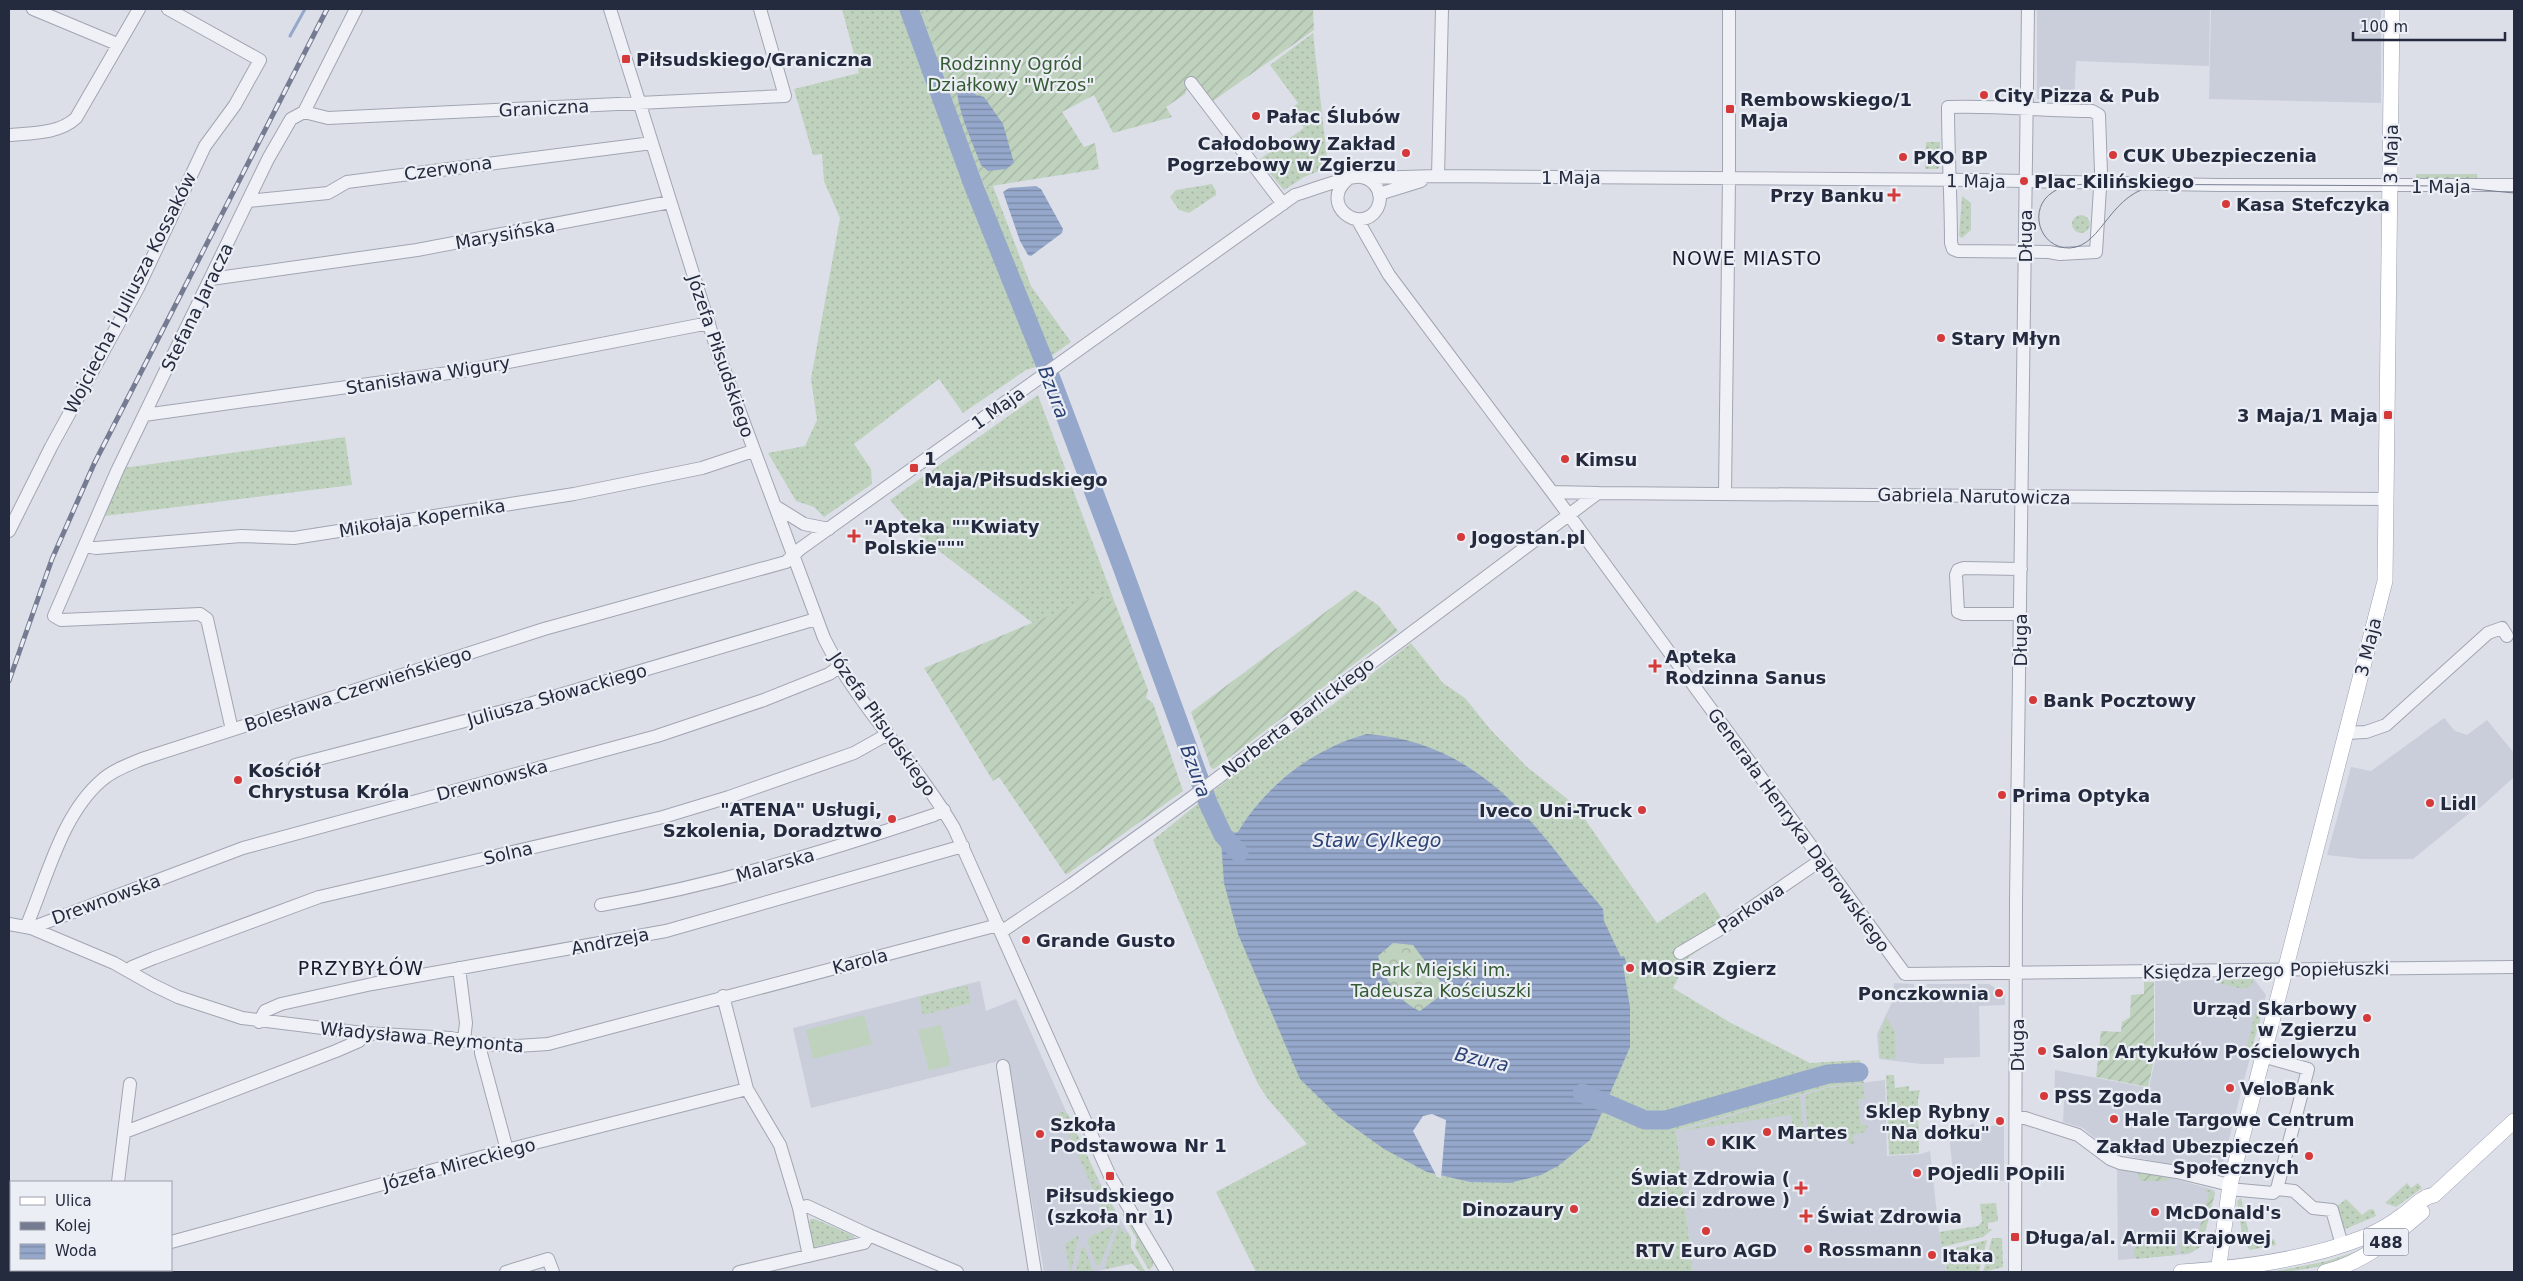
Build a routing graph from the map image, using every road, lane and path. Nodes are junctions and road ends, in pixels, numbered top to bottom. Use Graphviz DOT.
graph roads {
  1 [pos="33,9"];
  2 [pos="139,9"];
  3 [pos="168,9"];
  4 [pos="356,9"];
  5 [pos="610,9"];
  6 [pos="760,9"];
  7 [pos="1442,9"];
  8 [pos="1729,9"];
  9 [pos="2028,9"];
  10 [pos="2392,9"];
  11 [pos="117,44"];
  12 [pos="1191,83"];
  13 [pos="639,103"];
  14 [pos="2026,109"];
  15 [pos="304,112"];
  16 [pos="9,134"];
  17 [pos="652,143"];
  18 [pos="1438,176"];
  19 [pos="1367,178"];
  20 [pos="1729,178"];
  21 [pos="1347,180"];
  22 [pos="1950,180"];
  23 [pos="2025,182"];
  24 [pos="2100,183"];
  25 [pos="2514,185"];
  26 [pos="2390,186"];
  27 [pos="1302,193"];
  28 [pos="1338,194"];
  29 [pos="1380,194"];
  30 [pos="248,201"];
  31 [pos="670,202"];
  32 [pos="1283,204"];
  33 [pos="1362,218"];
  34 [pos="2024,252"];
  35 [pos="211,278"];
  36 [pos="709,324"];
  37 [pos="144,415"];
  38 [pos="753,451"];
  39 [pos="1552,492"];
  40 [pos="1598,493"];
  41 [pos="1725,494"];
  42 [pos="2022,496"];
  43 [pos="2387,499"];
  44 [pos="775,505"];
  45 [pos="1568,515"];
  46 [pos="828,530"];
  47 [pos="9,532"];
  48 [pos="86,546"];
  49 [pos="793,555"];
  50 [pos="2021,569"];
  51 [pos="2020,614"];
  52 [pos="816,619"];
  53 [pos="2507,636"];
  54 [pos="839,667"];
  55 [pos="232,730"];
  56 [pos="2346,733"];
  57 [pos="888,734"];
  58 [pos="295,765"];
  59 [pos="944,810"];
  60 [pos="963,846"];
  61 [pos="1821,860"];
  62 [pos="601,905"];
  63 [pos="9,924"];
  64 [pos="28,927"];
  65 [pos="1000,928"];
  66 [pos="1680,953"];
  67 [pos="2514,967"];
  68 [pos="459,968"];
  69 [pos="2285,970"];
  70 [pos="129,971"];
  71 [pos="2017,974"];
  72 [pos="723,996"];
  73 [pos="259,1022"];
  74 [pos="363,1033"];
  75 [pos="464,1040"];
  76 [pos="481,1044"];
  77 [pos="2262,1056"];
  78 [pos="1003,1066"];
  79 [pos="130,1084"];
  80 [pos="747,1089"];
  81 [pos="2016,1118"];
  82 [pos="2514,1121"];
  83 [pos="125,1132"];
  84 [pos="507,1150"];
  85 [pos="118,1181"];
  86 [pos="2229,1187"];
  87 [pos="2277,1189"];
  88 [pos="2434,1195"];
  89 [pos="799,1208"];
  90 [pos="869,1235"];
  91 [pos="172,1242"];
  92 [pos="2342,1245"];
  93 [pos="809,1256"];
  94 [pos="2218,1270"];
  95 [pos="506,1272"];
  96 [pos="553,1272"];
  97 [pos="740,1272"];
  98 [pos="957,1272"];
  99 [pos="1035,1272"];
  100 [pos="1167,1272"];
  101 [pos="2015,1272"];
  102 [pos="2181,1272"];
  103 [pos="2325,1272"];
  1 -- 11 [label="street"];
  2 -- 11 [label="street"];
  3 -- 47 [label="street, Wojciecha i Juliusza Kossaków"];
  4 -- 15 [label="street, Stefana Jaracza"];
  5 -- 13 [label="street, Józefa Piłsudskiego"];
  6 -- 13 [label="street, Graniczna"];
  7 -- 18 [label="street"];
  8 -- 20 [label="street"];
  9 -- 14 [label="street, Długa"];
  10 -- 26 [label="main road, 3 Maja"];
  11 -- 16 [label="street"];
  12 -- 32 [label="street"];
  13 -- 15 [label="street, Graniczna"];
  13 -- 17 [label="street, Józefa Piłsudskiego"];
  14 -- 22 [label="street"];
  14 -- 23 [label="street, Długa"];
  14 -- 24 [label="street"];
  15 -- 30 [label="street, Stefana Jaracza"];
  17 -- 30 [label="street, Czerwona"];
  17 -- 31 [label="street, Józefa Piłsudskiego"];
  18 -- 19 [label="street, 1 Maja"];
  18 -- 20 [label="street, 1 Maja"];
  18 -- 29 [label="street, 1 Maja"];
  19 -- 21 [label="street"];
  19 -- 29 [label="street"];
  20 -- 22 [label="street, 1 Maja"];
  20 -- 41 [label="street"];
  21 -- 27 [label="street, 1 Maja"];
  21 -- 28 [label="street"];
  22 -- 23 [label="street, 1 Maja"];
  22 -- 34 [label="street"];
  23 -- 24 [label="street, 1 Maja"];
  23 -- 34 [label="street, Długa"];
  24 -- 26 [label="street, 1 Maja"];
  24 -- 34 [label="street"];
  25 -- 26 [label="street, 1 Maja"];
  26 -- 43 [label="main road, 3 Maja"];
  27 -- 28 [label="street"];
  27 -- 32 [label="street, 1 Maja"];
  28 -- 33 [label="street"];
  29 -- 33 [label="street"];
  30 -- 35 [label="street, Stefana Jaracza"];
  31 -- 35 [label="street, Marysińska"];
  31 -- 36 [label="street, Józefa Piłsudskiego"];
  32 -- 46 [label="street, 1 Maja"];
  33 -- 39 [label="street, Generała Henryka Dąbrowskiego"];
  34 -- 42 [label="street, Długa"];
  35 -- 37 [label="street, Stefana Jaracza"];
  36 -- 37 [label="street, Stanisława Wigury"];
  36 -- 38 [label="street, Józefa Piłsudskiego"];
  37 -- 48 [label="street, Stefana Jaracza"];
  38 -- 44 [label="street, Józefa Piłsudskiego"];
  38 -- 48 [label="street, Mikołaja Kopernika"];
  39 -- 40 [label="street, Gabriela Narutowicza"];
  39 -- 45 [label="street, Generała Henryka Dąbrowskiego"];
  40 -- 41 [label="street, Gabriela Narutowicza"];
  40 -- 45 [label="street"];
  41 -- 42 [label="street, Gabriela Narutowicza"];
  42 -- 43 [label="street, Gabriela Narutowicza"];
  42 -- 50 [label="street, Długa"];
  43 -- 56 [label="main road, 3 Maja"];
  44 -- 46 [label="street"];
  44 -- 49 [label="street, Józefa Piłsudskiego"];
  45 -- 61 [label="street, Generała Henryka Dąbrowskiego"];
  45 -- 65 [label="street, Norberta Barlickiego"];
  46 -- 49 [label="street, 1 Maja"];
  48 -- 55 [label="street, Stefana Jaracza"];
  49 -- 52 [label="street, Józefa Piłsudskiego"];
  49 -- 55 [label="street, Bolesława Czerwieńskiego"];
  50 -- 51 [label="street, Długa"];
  50 -- 51 [label="street"];
  51 -- 71 [label="street, Długa"];
  52 -- 54 [label="street, Józefa Piłsudskiego"];
  52 -- 58 [label="street, Juliusza Słowackiego"];
  53 -- 56 [label="street"];
  54 -- 57 [label="street, Józefa Piłsudskiego"];
  54 -- 64 [label="street, Drewnowska"];
  55 -- 64 [label="street, Bolesława Czerwieńskiego"];
  56 -- 69 [label="main road, 3 Maja"];
  57 -- 59 [label="street, Józefa Piłsudskiego"];
  57 -- 70 [label="street, Solna"];
  59 -- 60 [label="street, Józefa Piłsudskiego"];
  59 -- 62 [label="street, Malarska"];
  60 -- 65 [label="street, Józefa Piłsudskiego"];
  60 -- 68 [label="street, Andrzeja"];
  61 -- 66 [label="street, Parkowa"];
  61 -- 71 [label="street, Generała Henryka Dąbrowskiego"];
  63 -- 64 [label="street"];
  64 -- 70 [label="street, Władysława Reymonta"];
  65 -- 72 [label="street, Karola"];
  65 -- 100 [label="street, Józefa Piłsudskiego"];
  67 -- 69 [label="street, Księdza Jerzego Popiełuszki"];
  68 -- 73 [label="street, Andrzeja"];
  68 -- 75 [label="street"];
  69 -- 71 [label="street, Księdza Jerzego Popiełuszki"];
  69 -- 77 [label="main road, 3 Maja"];
  70 -- 73 [label="street, Władysława Reymonta"];
  71 -- 81 [label="street, Długa"];
  72 -- 76 [label="street, Władysława Reymonta"];
  72 -- 80 [label="street"];
  73 -- 74 [label="street, Władysława Reymonta"];
  74 -- 75 [label="street, Władysława Reymonta"];
  74 -- 83 [label="street"];
  75 -- 76 [label="street, Władysława Reymonta"];
  76 -- 84 [label="street"];
  77 -- 86 [label="main road, 3 Maja"];
  77 -- 87 [label="street"];
  78 -- 99 [label="street"];
  79 -- 83 [label="street"];
  80 -- 84 [label="street, Józefa Mireckiego"];
  80 -- 89 [label="street"];
  81 -- 86 [label="street"];
  81 -- 101 [label="street, Długa"];
  82 -- 88 [label="main road, 488"];
  83 -- 85 [label="street"];
  84 -- 91 [label="street, Józefa Mireckiego"];
  86 -- 87 [label="street"];
  86 -- 94 [label="main road, 3 Maja"];
  87 -- 92 [label="street"];
  88 -- 92 [label="main road, 488"];
  88 -- 103 [label="main road, 488"];
  89 -- 90 [label="street"];
  89 -- 93 [label="street"];
  90 -- 93 [label="street"];
  90 -- 98 [label="street"];
  92 -- 94 [label="main road, 488"];
  93 -- 97 [label="street"];
  94 -- 102 [label="main road, 488"];
  95 -- 96 [label="street"];
}
